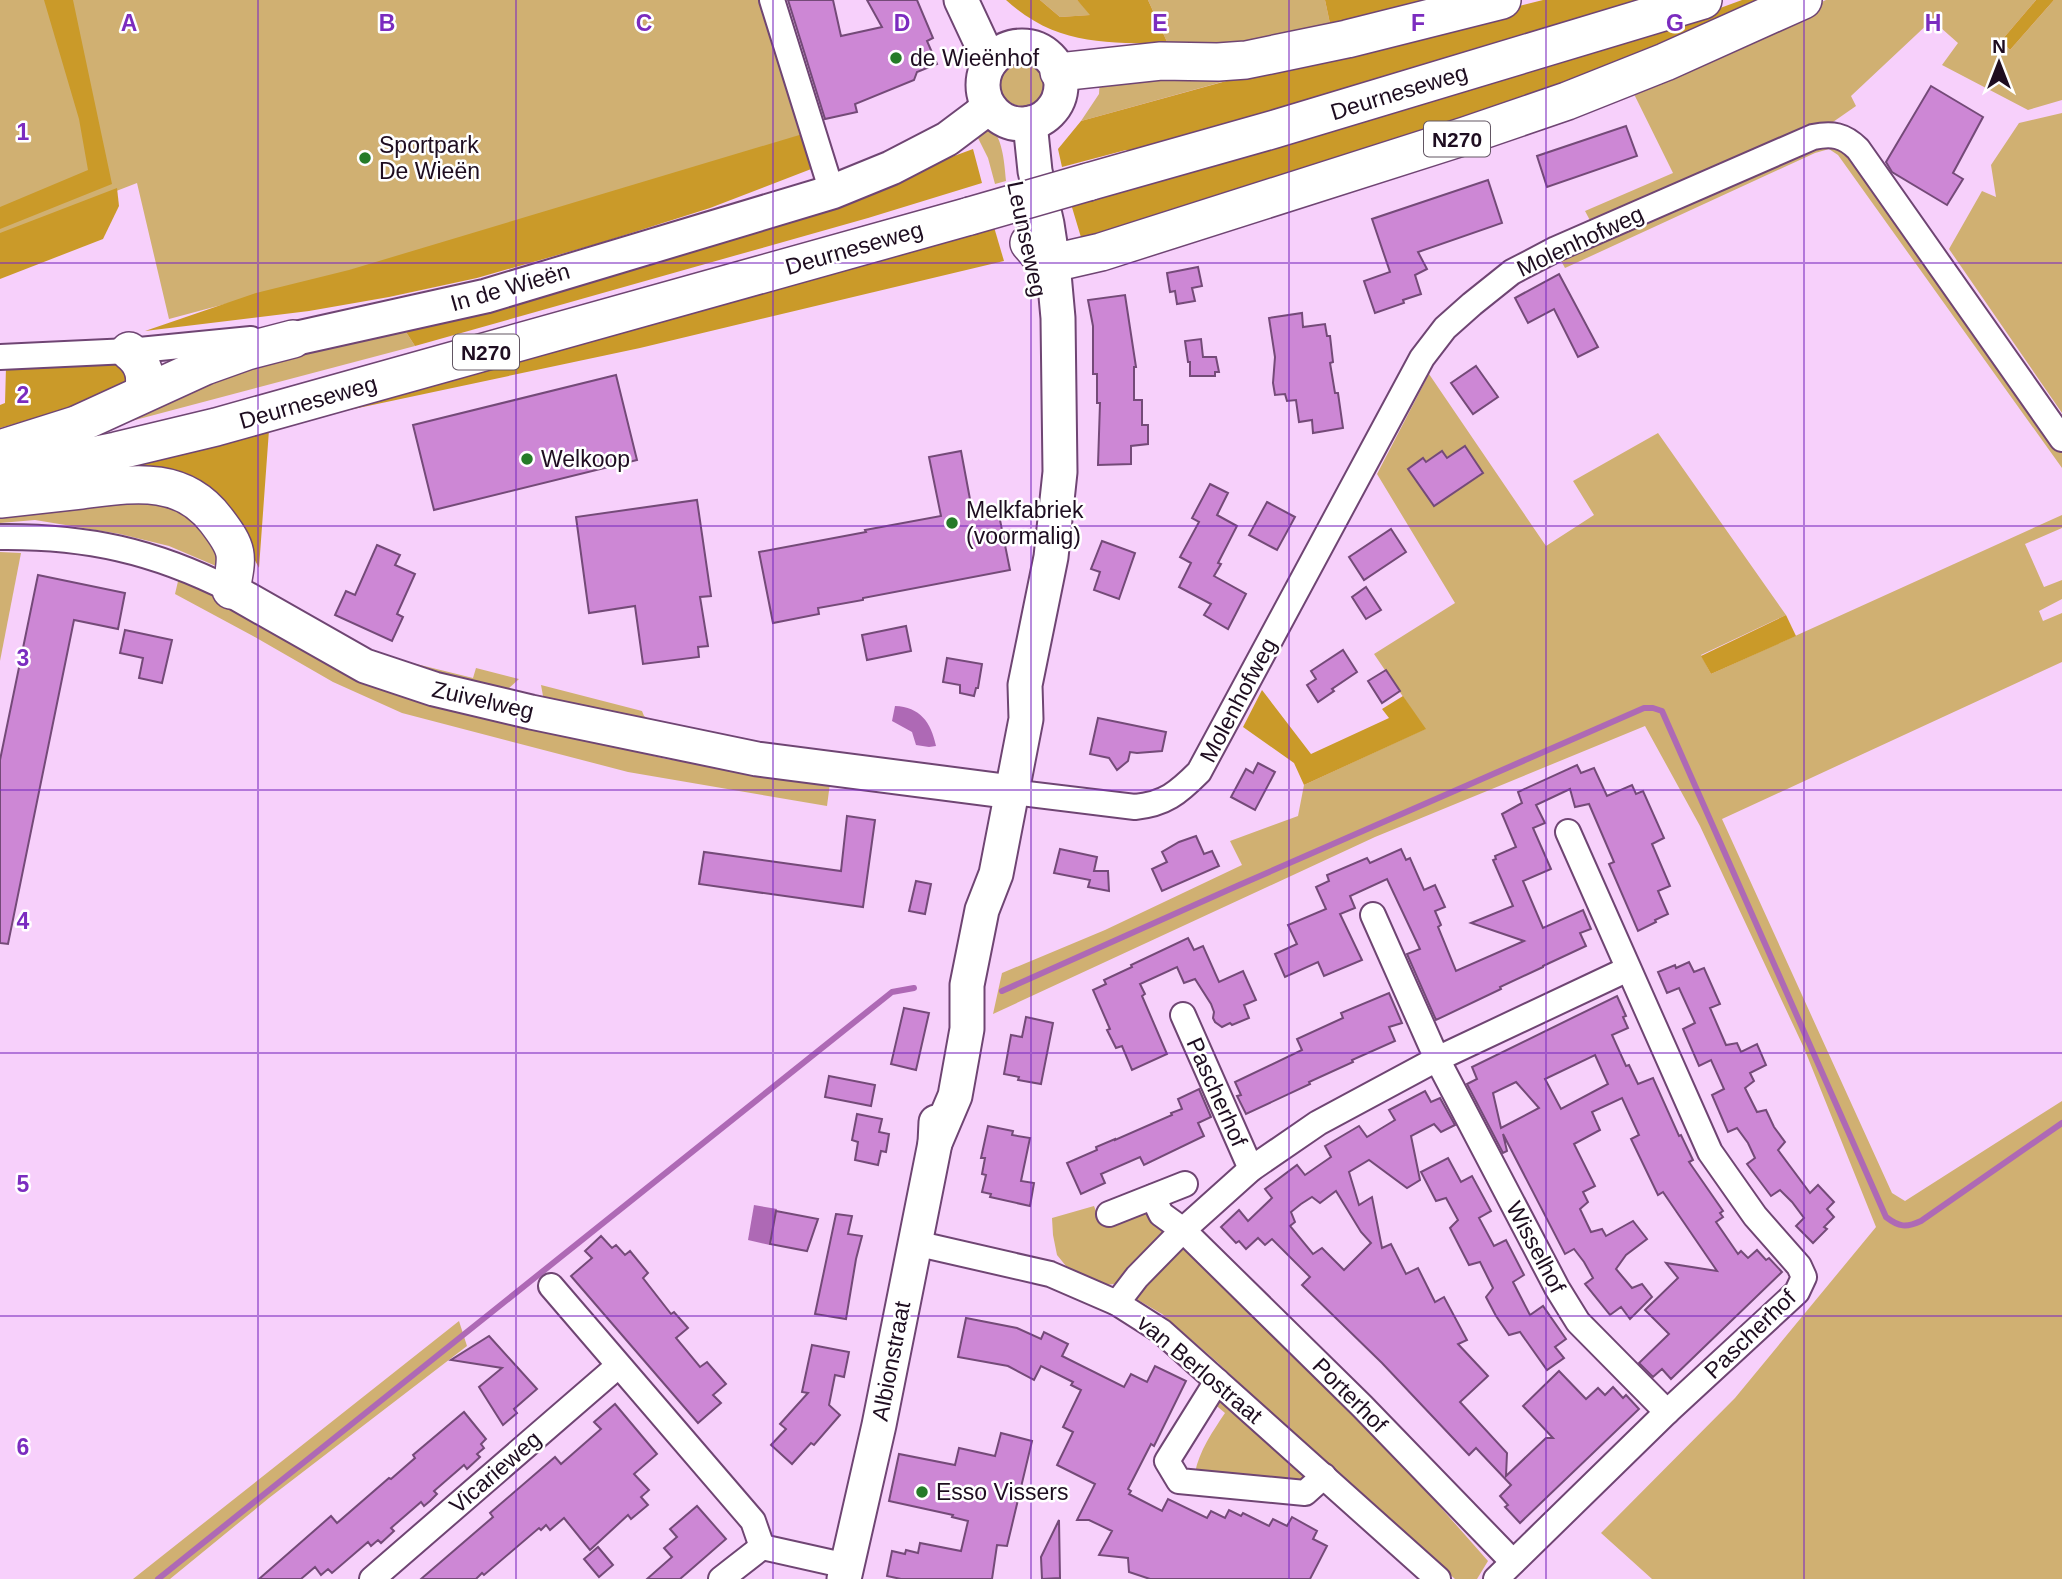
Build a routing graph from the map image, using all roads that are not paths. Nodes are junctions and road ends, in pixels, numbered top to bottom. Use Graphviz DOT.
graph roads {
  1 [pos="772,0"];
  2 [pos="961,0"];
  3 [pos="974,0"];
  4 [pos="1502,0"];
  5 [pos="1703,0"];
  6 [pos="1803,0"];
  7 [pos="1002,54"];
  8 [pos="1059,72"];
  9 [pos="1008,116"];
  10 [pos="832,192"];
  11 [pos="1041,253"];
  12 [pos="293,339"];
  13 [pos="129,351"];
  14 [pos="0,358"];
  15 [pos="142,394"];
  16 [pos="2062,439"];
  17 [pos="0,449"];
  18 [pos="0,475"];
  19 [pos="0,499"];
  20 [pos="0,537"];
  21 [pos="231,590"];
  22 [pos="1002,791"];
  23 [pos="1568,832"];
  24 [pos="1373,915"];
  25 [pos="1628,969"];
  26 [pos="1183,1015"];
  27 [pos="1437,1059"];
  28 [pos="1251,1169"];
  29 [pos="1185,1184"];
  30 [pos="1153,1197"];
  31 [pos="1109,1214"];
  32 [pos="1184,1230"];
  33 [pos="915,1243"];
  34 [pos="551,1286"];
  35 [pos="1116,1303"];
  36 [pos="618,1366"];
  37 [pos="1217,1381"];
  38 [pos="1667,1412"];
  39 [pos="1324,1476"];
  40 [pos="762,1547"];
  41 [pos="1504,1571"];
  42 [pos="846,1573"];
  43 [pos="372,1579"];
  44 [pos="721,1579"];
  45 [pos="1438,1579"];
  1 -- 10 [label="street"];
  2 -- 7 [label="main road"];
  3 -- 7 [label="main road"];
  4 -- 8 [label="main road"];
  5 -- 18 [label="main road, Deurneseweg / N270, bridge"];
  6 -- 11 [label="main road, N270"];
  7 -- 8 [label="main road"];
  7 -- 9 [label="main road"];
  8 -- 9 [label="main road"];
  9 -- 10 [label="main road, In de Wieën"];
  9 -- 11 [label="main road, Leunseweg"];
  10 -- 12 [label="main road, In de Wieën"];
  11 -- 22 [label="main road, Leunseweg"];
  12 -- 13 [label="street, In de Wieën"];
  12 -- 15 [label="main road"];
  13 -- 14 [label="street, In de Wieën"];
  13 -- 15 [label="main road"];
  15 -- 17 [label="main road"];
  16 -- 22 [label="street, Molenhofweg"];
  19 -- 21 [label="main road"];
  20 -- 21 [label="street, Zuivelweg"];
  21 -- 22 [label="main road, Zuivelweg"];
  22 -- 33 [label="main road, Albionstraat"];
  23 -- 25 [label="street, Pascherhof"];
  24 -- 27 [label="street"];
  25 -- 27 [label="street, Pascherhof"];
  25 -- 38 [label="street, Pascherhof"];
  26 -- 28 [label="street, Pascherhof"];
  27 -- 28 [label="street, Pascherhof"];
  27 -- 38 [label="street, Wisselhof"];
  28 -- 32 [label="street, Pascherhof"];
  29 -- 30 [label="street"];
  30 -- 31 [label="street"];
  30 -- 32 [label="street"];
  32 -- 35 [label="street, Pascherhof"];
  32 -- 41 [label="street, Porterhof"];
  33 -- 35 [label="street, van Berlostraat"];
  33 -- 42 [label="main road, Albionstraat"];
  34 -- 36 [label="street"];
  35 -- 37 [label="street, van Berlostraat"];
  36 -- 40 [label="street"];
  36 -- 43 [label="street, Vicarieweg"];
  37 -- 39 [label="street, van Berlostraat"];
  37 -- 39 [label="street"];
  38 -- 41 [label="street, Pascherhof"];
  39 -- 45 [label="street, van Berlostraat"];
  40 -- 42 [label="street"];
  40 -- 44 [label="street"];
}
